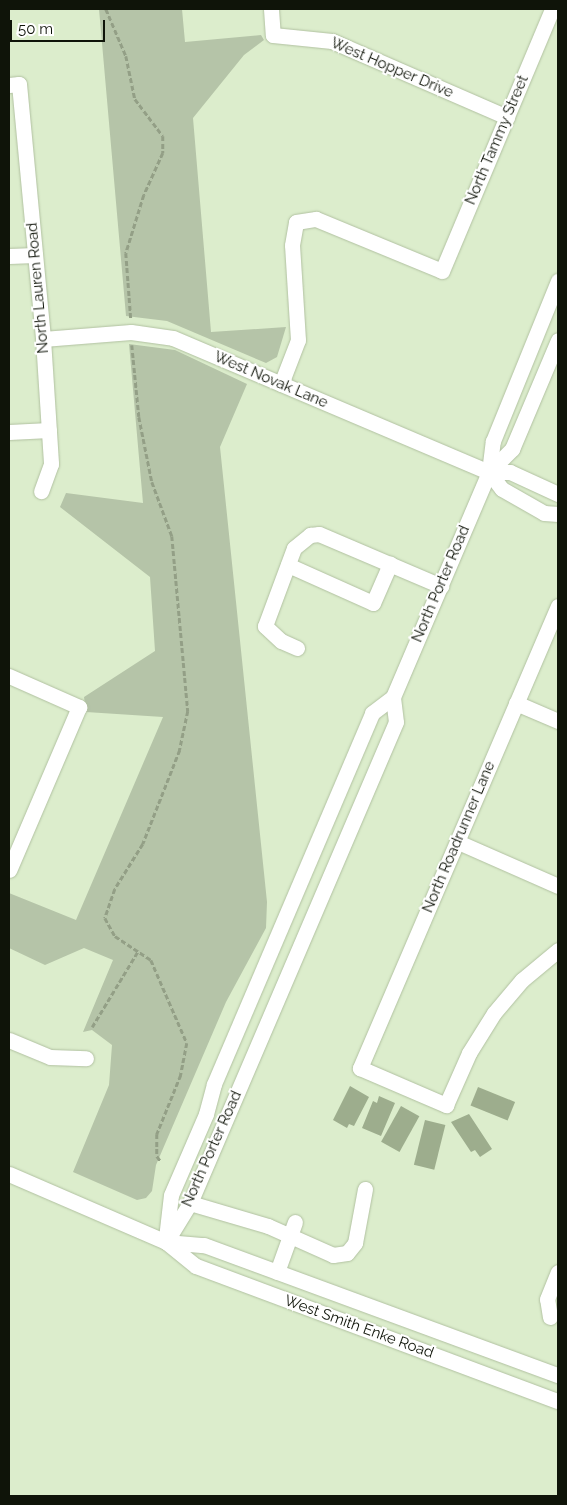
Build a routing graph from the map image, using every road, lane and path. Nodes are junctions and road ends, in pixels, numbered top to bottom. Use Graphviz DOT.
graph roads {
  1 [pos="106,9"];
  2 [pos="271,9"];
  3 [pos="552,9"];
  4 [pos="14,84"];
  5 [pos="507,117"];
  6 [pos="35,255"];
  7 [pos="9,256"];
  8 [pos="558,281"];
  9 [pos="131,332"];
  10 [pos="43,339"];
  11 [pos="558,340"];
  12 [pos="281,384"];
  13 [pos="49,430"];
  14 [pos="9,432"];
  15 [pos="489,472"];
  16 [pos="41,491"];
  17 [pos="558,494"];
  18 [pos="558,514"];
  19 [pos="390,564"];
  20 [pos="288,565"];
  21 [pos="441,586"];
  22 [pos="558,606"];
  23 [pos="298,648"];
  24 [pos="9,676"];
  25 [pos="393,697"];
  26 [pos="516,703"];
  27 [pos="558,721"];
  28 [pos="458,842"];
  29 [pos="10,863"];
  30 [pos="558,886"];
  31 [pos="558,950"];
  32 [pos="138,951"];
  33 [pos="92,1027"];
  34 [pos="9,1040"];
  35 [pos="86,1058"];
  36 [pos="161,1162"];
  37 [pos="9,1174"];
  38 [pos="365,1189"];
  39 [pos="190,1203"];
  40 [pos="293,1229"];
  41 [pos="166,1242"];
  42 [pos="277,1272"];
  43 [pos="558,1272"];
  44 [pos="550,1317"];
  45 [pos="558,1375"];
  46 [pos="558,1401"];
  1 -- 9 [label="path"];
  2 -- 5 [label="street, West Hopper Drive"];
  3 -- 5 [label="street, North Tammy Street"];
  4 -- 6 [label="street, North Lauren Road"];
  5 -- 12 [label="street, North Tammy Street"];
  6 -- 7 [label="street"];
  6 -- 10 [label="street, North Lauren Road"];
  8 -- 15 [label="street, North Porter Road"];
  9 -- 10 [label="street, West Novak Lane"];
  9 -- 12 [label="street, West Novak Lane"];
  9 -- 32 [label="path"];
  10 -- 13 [label="street, North Lauren Road"];
  11 -- 15 [label="street, North Porter Road"];
  12 -- 15 [label="street, West Novak Lane"];
  13 -- 14 [label="street"];
  13 -- 16 [label="street, North Lauren Road"];
  15 -- 17 [label="street"];
  15 -- 18 [label="street"];
  15 -- 21 [label="street, North Porter Road"];
  19 -- 20 [label="street"];
  19 -- 20 [label="street"];
  19 -- 21 [label="street"];
  20 -- 23 [label="street"];
  21 -- 25 [label="street, North Porter Road"];
  22 -- 26 [label="street, North Roadrunner Lane"];
  24 -- 29 [label="street"];
  25 -- 39 [label="street, North Porter Road"];
  25 -- 41 [label="street, North Porter Road"];
  26 -- 27 [label="street"];
  26 -- 28 [label="street, North Roadrunner Lane"];
  28 -- 30 [label="street"];
  28 -- 31 [label="street, North Roadrunner Lane"];
  32 -- 33 [label="path"];
  32 -- 36 [label="path"];
  34 -- 35 [label="street"];
  37 -- 41 [label="street, West Smith Enke Road"];
  38 -- 40 [label="street"];
  39 -- 40 [label="street"];
  39 -- 41 [label="street, North Porter Road"];
  40 -- 42 [label="street"];
  41 -- 42 [label="street, West Smith Enke Road"];
  41 -- 46 [label="street, West Smith Enke Road"];
  42 -- 45 [label="street, West Smith Enke Road"];
  43 -- 44 [label="street"];
}
